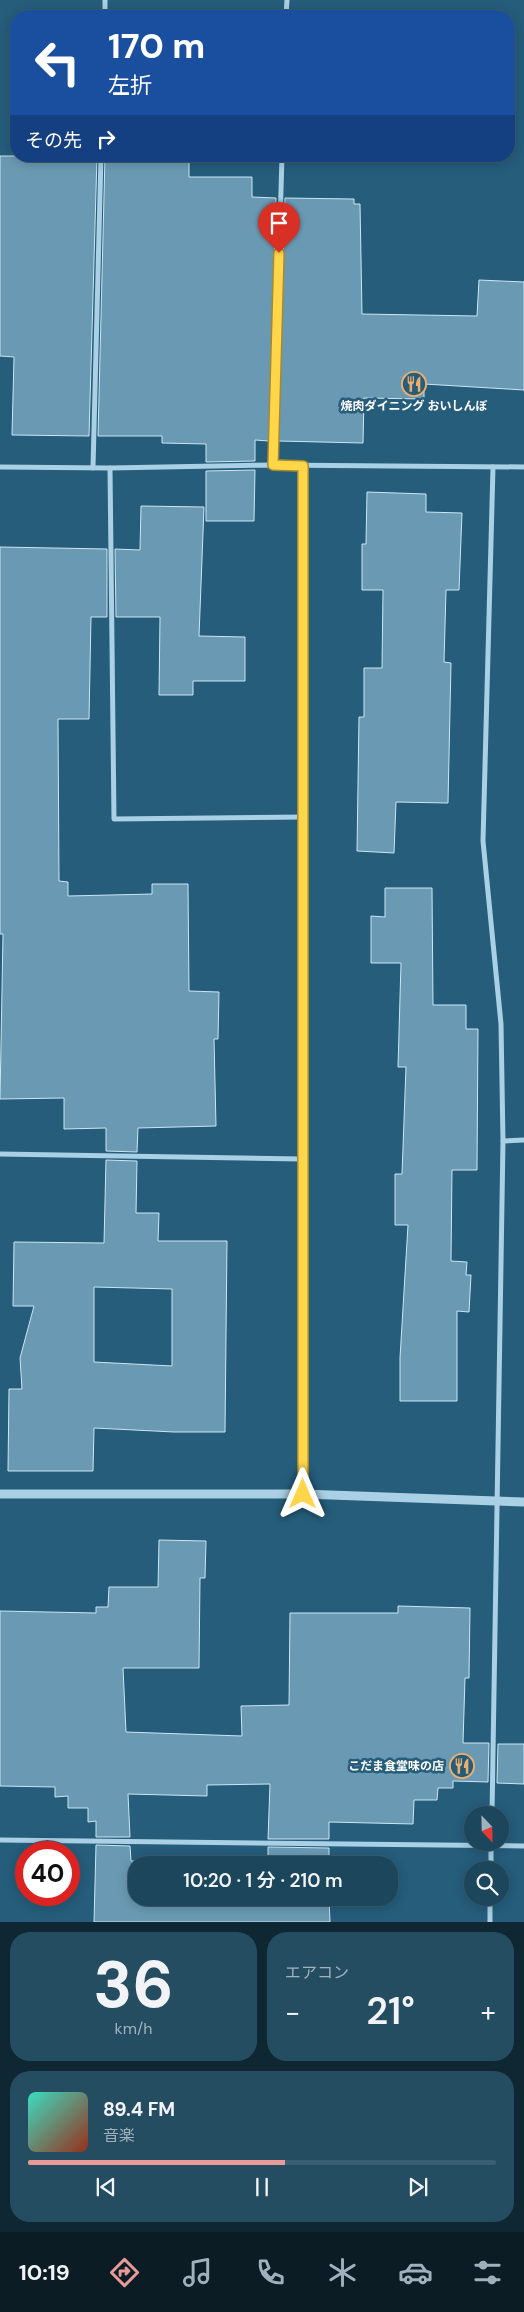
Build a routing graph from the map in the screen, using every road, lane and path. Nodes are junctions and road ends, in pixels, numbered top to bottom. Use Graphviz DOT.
graph roads {
  1 [pos="101,162"];
  2 [pos="282,162"];
  3 [pos="273,465"];
  4 [pos="303,466"];
  5 [pos="0,467"];
  6 [pos="493,467"];
  7 [pos="524,467"];
  8 [pos="93,468"];
  9 [pos="110,468"];
  10 [pos="305,817"];
  11 [pos="524,1140"];
  12 [pos="503,1141"];
  13 [pos="0,1154"];
  14 [pos="301,1159"];
  15 [pos="0,1494"];
  16 [pos="303,1494"];
  17 [pos="498,1502"];
  18 [pos="524,1502"];
  19 [pos="492,1806"];
  20 [pos="0,1840"];
  21 [pos="464,1844"];
  22 [pos="509,1845"];
  23 [pos="524,1846"];
  24 [pos="490,1906"];
  25 [pos="490,1922"];
  1 -- 8 [label="street"];
  2 -- 3 [label="street"];
  3 -- 4 [label="street"];
  3 -- 9 [label="street"];
  4 -- 6 [label="street"];
  4 -- 10 [label="street"];
  5 -- 8 [label="street"];
  6 -- 7 [label="street"];
  6 -- 12 [label="street"];
  8 -- 9 [label="street"];
  9 -- 10 [label="street"];
  10 -- 14 [label="street"];
  11 -- 12 [label="street"];
  12 -- 17 [label="street"];
  13 -- 14 [label="street"];
  14 -- 16 [label="street"];
  15 -- 16 [label="street"];
  16 -- 17 [label="street"];
  17 -- 18 [label="street"];
  17 -- 19 [label="street"];
  20 -- 21 [label="street"];
  22 -- 23 [label="street"];
  24 -- 25 [label="street"];
}
